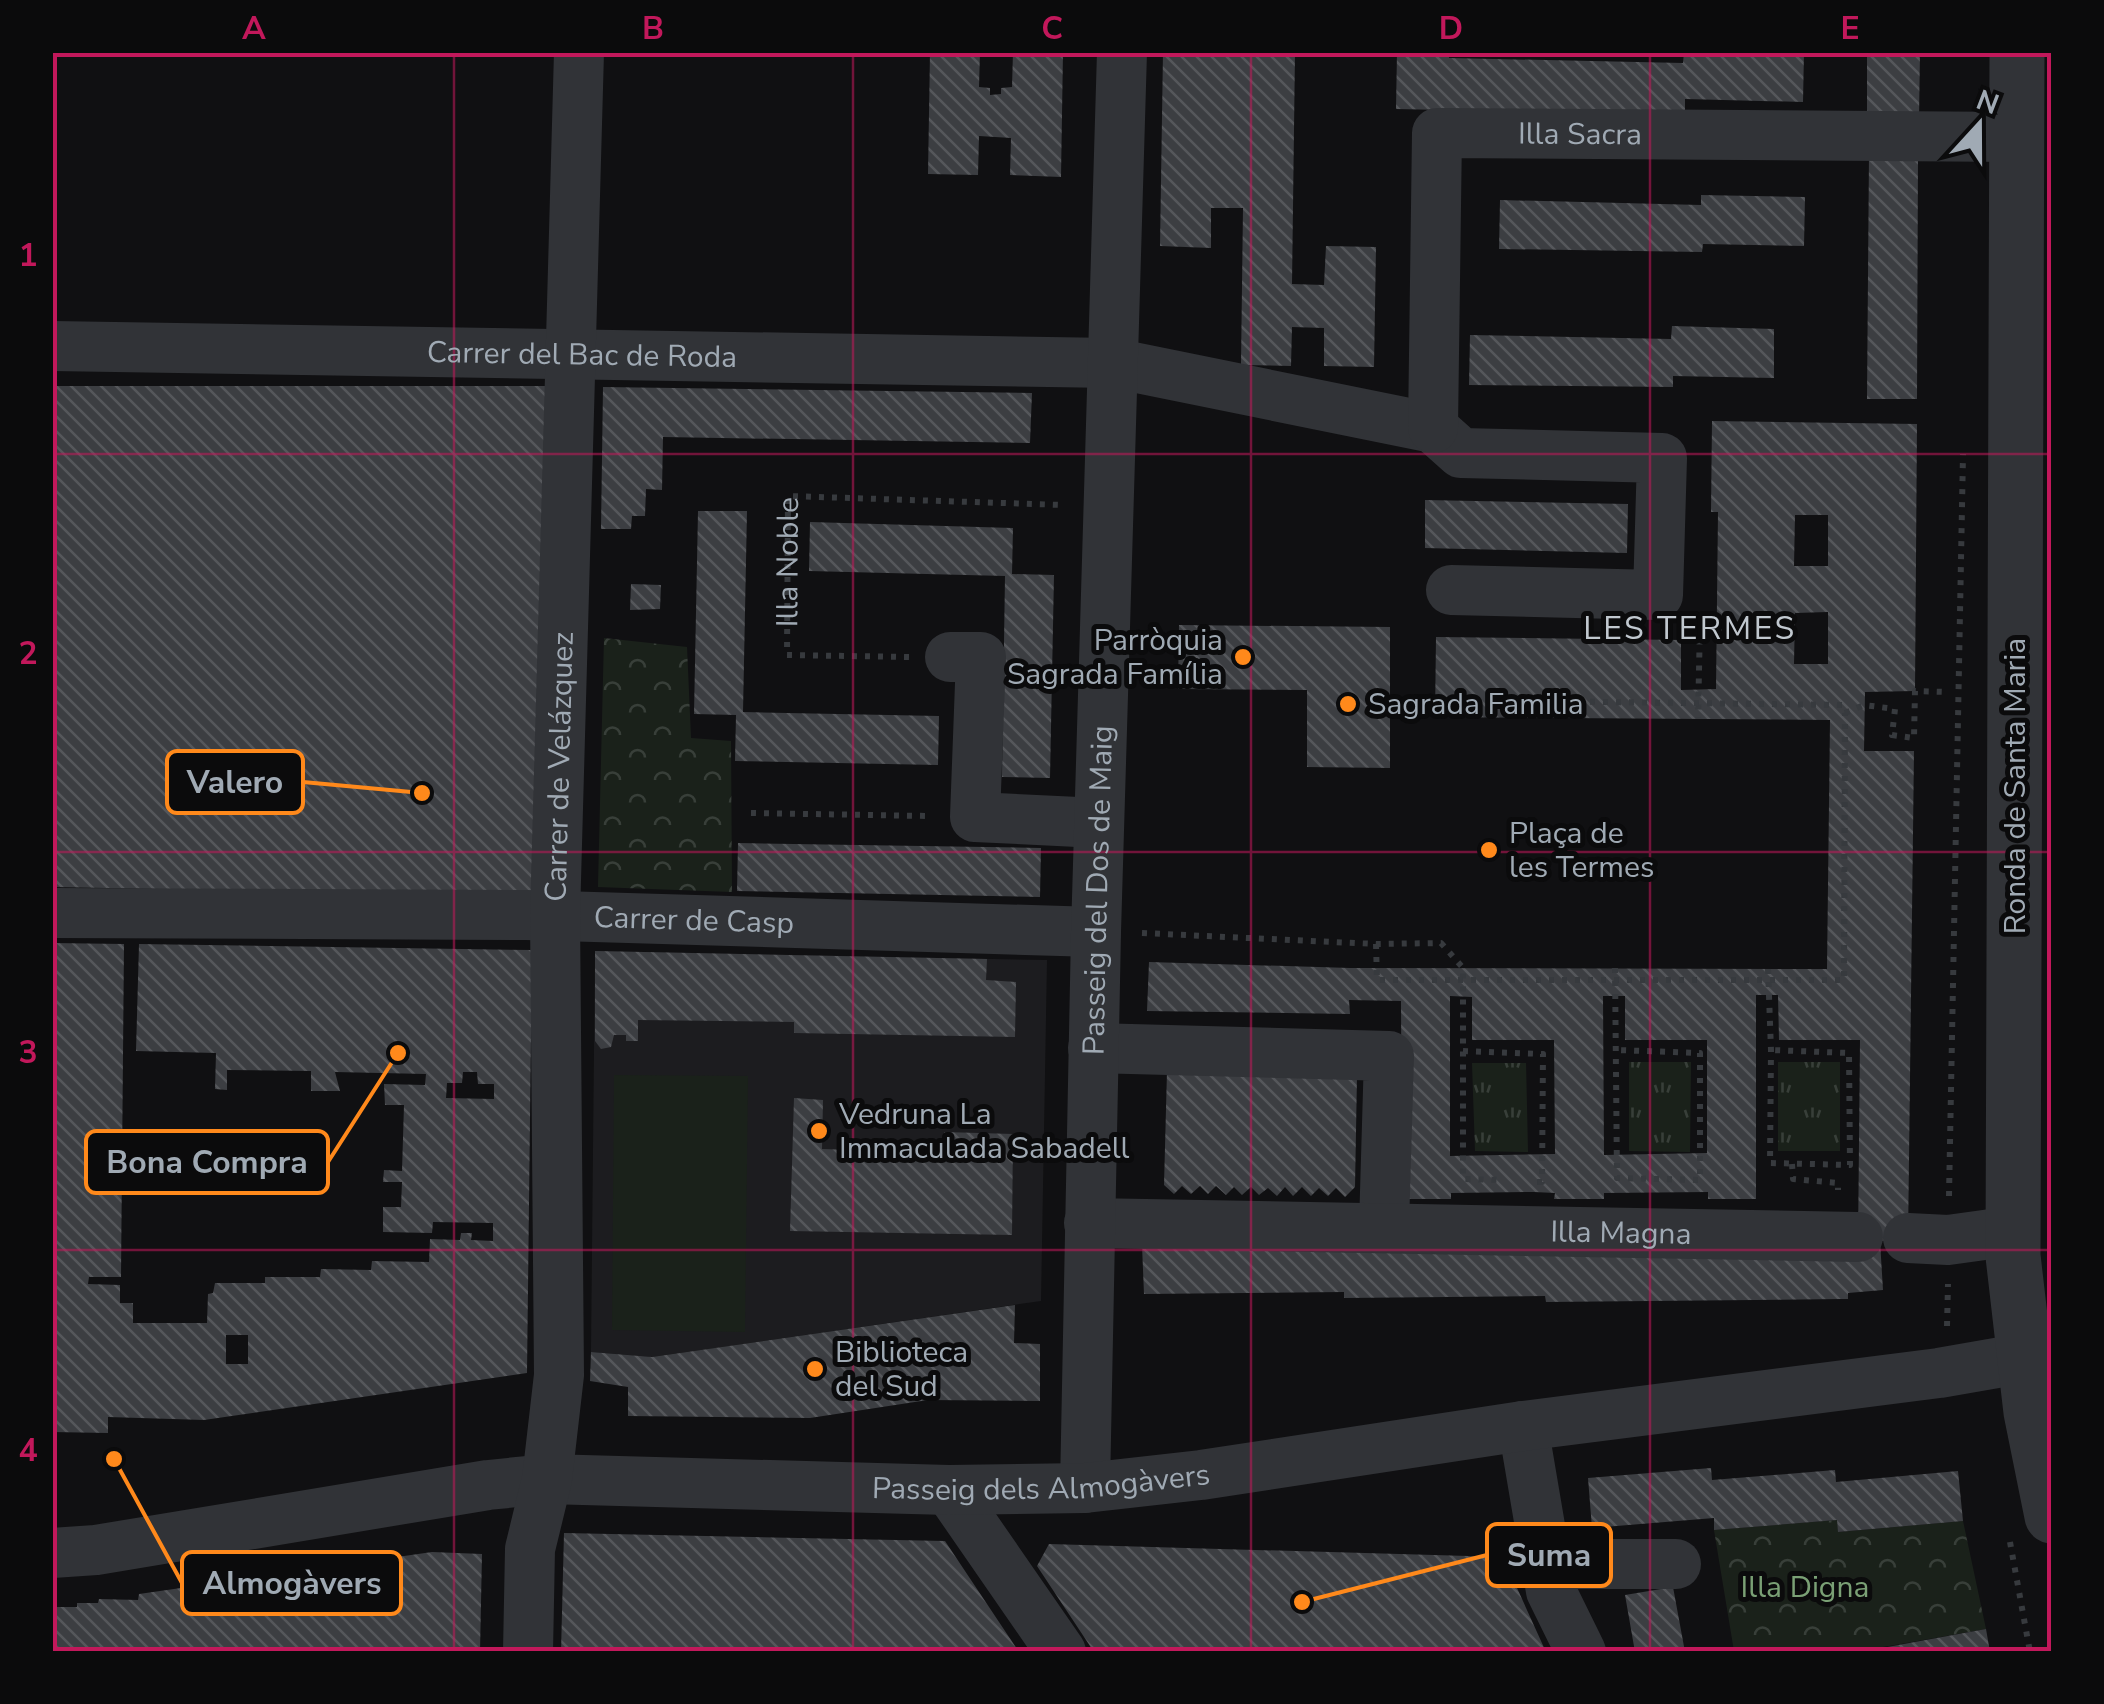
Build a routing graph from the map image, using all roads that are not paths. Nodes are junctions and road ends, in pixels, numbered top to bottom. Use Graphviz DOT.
graph roads {
  1 [pos="579,52"];
  2 [pos="1122,52"];
  3 [pos="2017,52"];
  4 [pos="2017,137"];
  5 [pos="52,346"];
  6 [pos="572,357"];
  7 [pos="1113,363"];
  8 [pos="1433,428"];
  9 [pos="1452,590"];
  10 [pos="950,657"];
  11 [pos="1099,824"];
  12 [pos="52,913"];
  13 [pos="555,916"];
  14 [pos="1096,932"];
  15 [pos="1094,1048"];
  16 [pos="1848,1217"];
  17 [pos="1090,1223"];
  18 [pos="1384,1226"];
  19 [pos="2013,1231"];
  20 [pos="1908,1238"];
  21 [pos="2025,1358"];
  22 [pos="1523,1426"];
  23 [pos="547,1480"];
  24 [pos="1085,1488"];
  25 [pos="949,1490"];
  26 [pos="2052,1516"];
  27 [pos="52,1553"];
  28 [pos="1546,1564"];
  29 [pos="1676,1564"];
  30 [pos="528,1652"];
  31 [pos="1061,1652"];
  32 [pos="1581,1652"];
  1 -- 6 [label="street, Carrer de Velázquez"];
  2 -- 7 [label="street, Passeig del Dos de Maig"];
  3 -- 4 [label="street, Ronda de Santa Maria"];
  4 -- 8 [label="street, Illa Sacra"];
  4 -- 19 [label="street, Ronda de Santa Maria"];
  5 -- 6 [label="street, Carrer del Bac de Roda"];
  6 -- 7 [label="street, Carrer del Bac de Roda"];
  6 -- 13 [label="street, Carrer de Velázquez"];
  7 -- 8 [label="street"];
  7 -- 11 [label="street, Passeig del Dos de Maig"];
  8 -- 9 [label="street"];
  10 -- 11 [label="street"];
  11 -- 14 [label="street, Passeig del Dos de Maig"];
  12 -- 13 [label="street, Carrer de Casp"];
  13 -- 14 [label="street, Carrer de Casp"];
  13 -- 23 [label="street, Carrer de Velázquez"];
  14 -- 15 [label="street, Passeig del Dos de Maig"];
  15 -- 17 [label="street, Passeig del Dos de Maig"];
  15 -- 18 [label="street"];
  16 -- 18 [label="street, Illa Magna"];
  17 -- 18 [label="street, Illa Magna"];
  17 -- 24 [label="street, Passeig del Dos de Maig"];
  19 -- 20 [label="street"];
  19 -- 21 [label="street, Ronda de Santa Maria"];
  21 -- 22 [label="street, Passeig dels Almogàvers"];
  21 -- 26 [label="street, Ronda de Santa Maria"];
  22 -- 24 [label="street, Passeig dels Almogàvers"];
  22 -- 28 [label="street"];
  23 -- 25 [label="street, Passeig dels Almogàvers"];
  23 -- 27 [label="street, Passeig dels Almogàvers"];
  23 -- 30 [label="street, Carrer de Velázquez"];
  24 -- 25 [label="street, Passeig dels Almogàvers"];
  25 -- 31 [label="street"];
  28 -- 29 [label="street"];
  28 -- 32 [label="street"];
}
